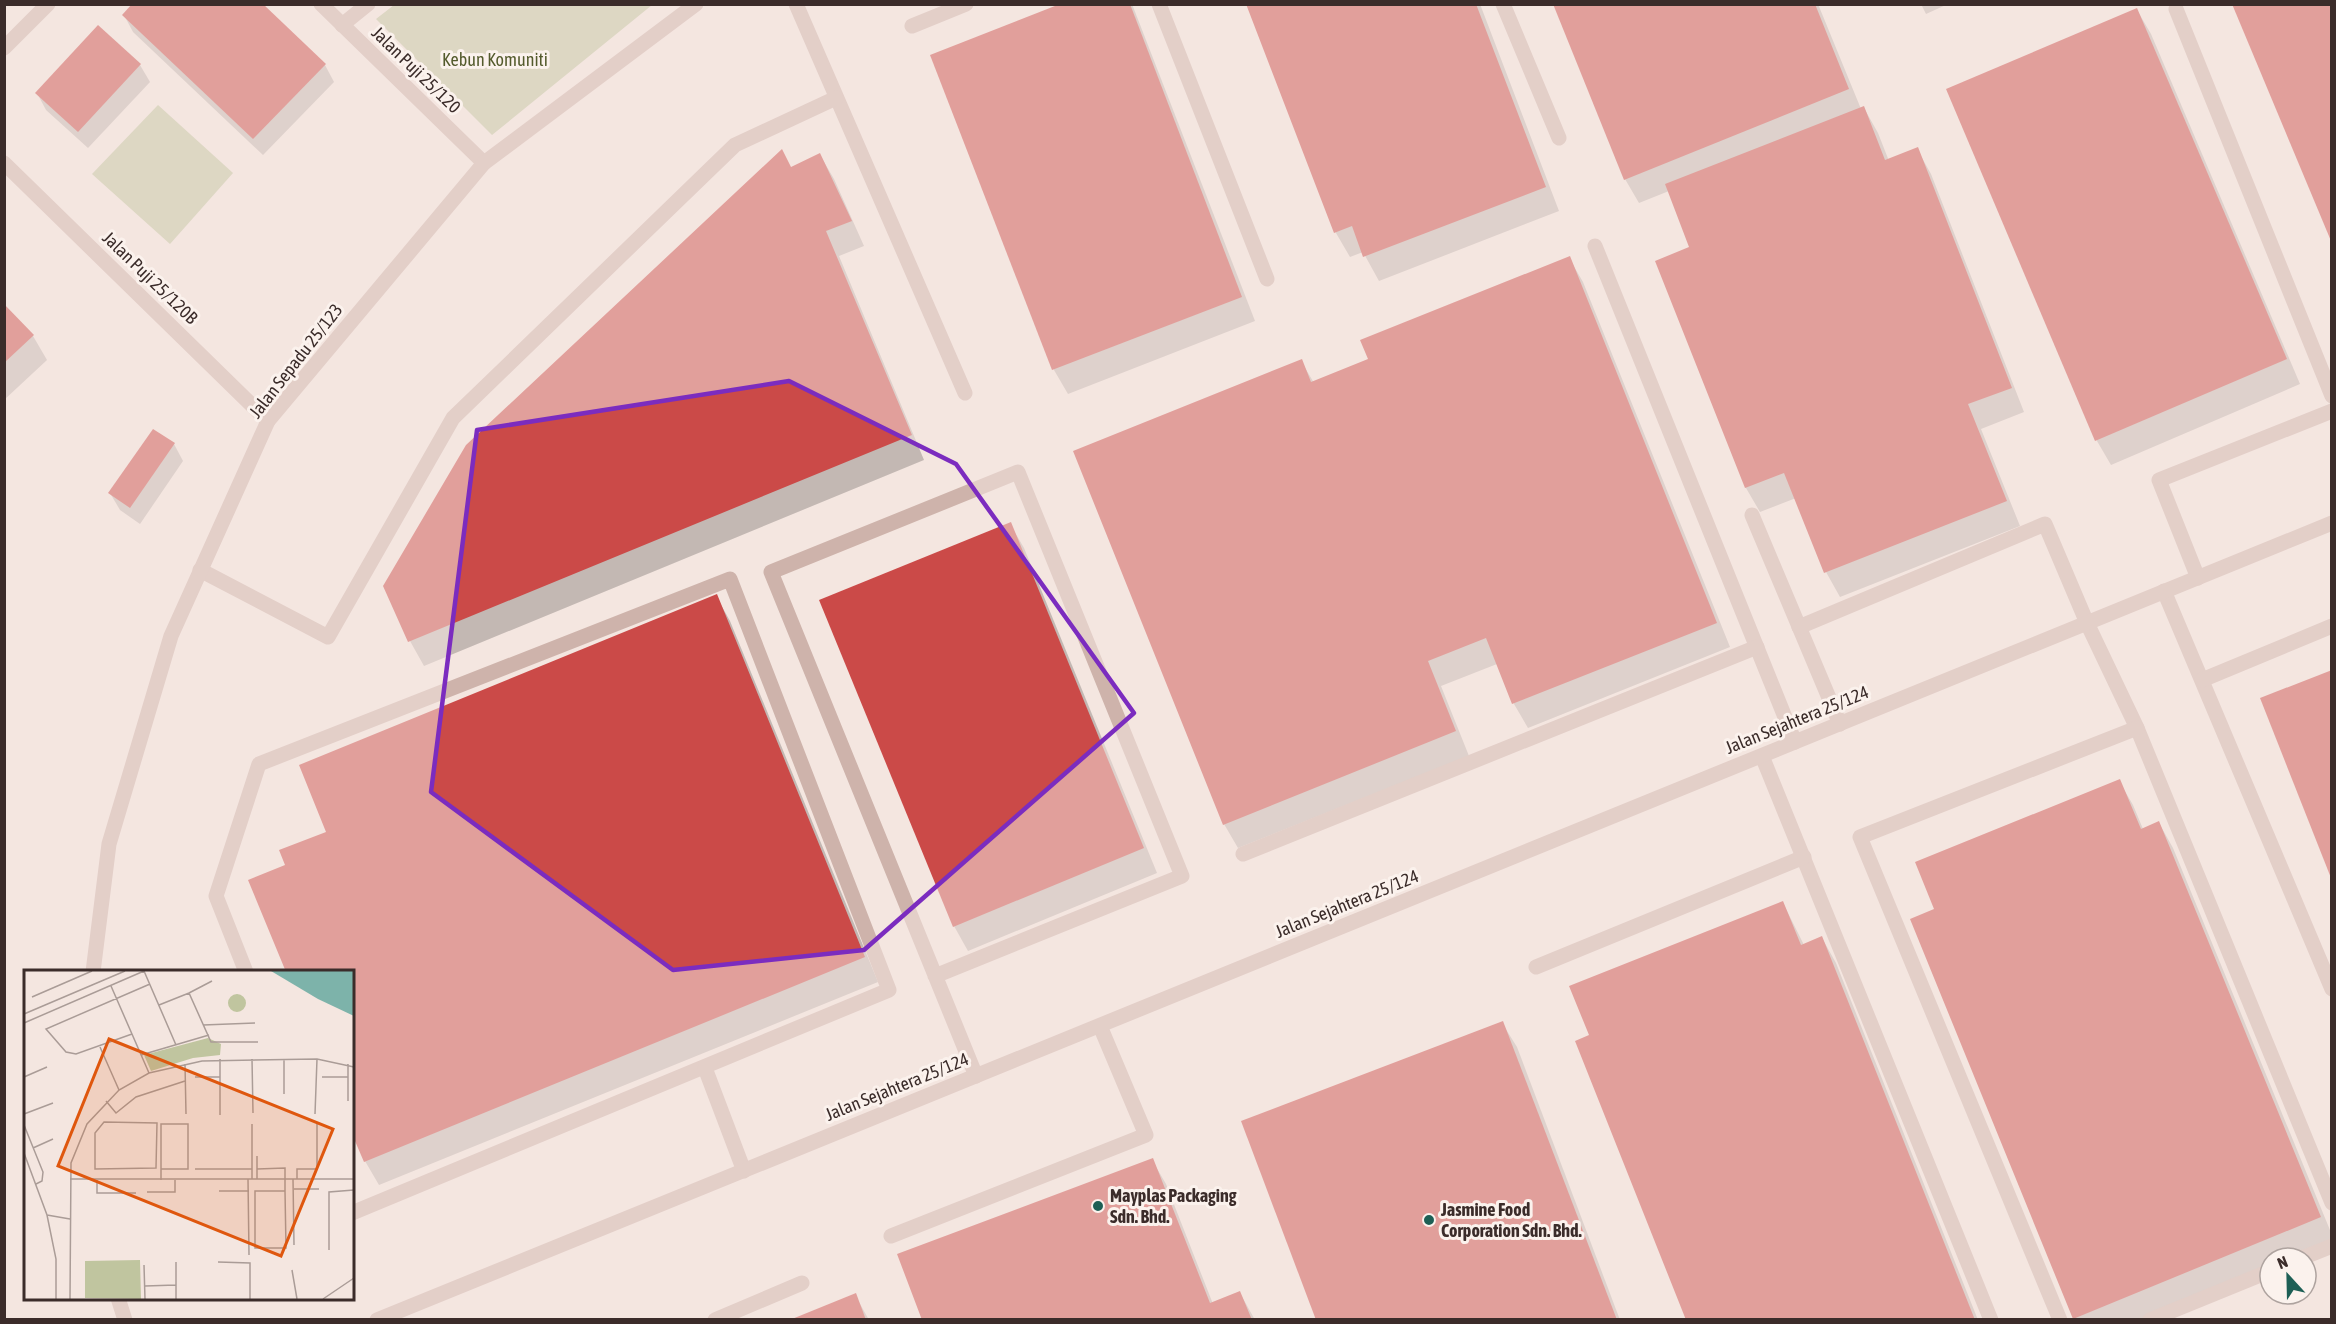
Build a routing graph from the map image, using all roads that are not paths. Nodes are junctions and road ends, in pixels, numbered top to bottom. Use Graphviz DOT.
graph roads {
  1 [pos="48,4"];
  2 [pos="321,4"];
  3 [pos="368,4"];
  4 [pos="696,4"];
  5 [pos="796,4"];
  6 [pos="966,4"];
  7 [pos="1159,4"];
  8 [pos="1503,4"];
  9 [pos="2176,9"];
  10 [pos="342,25"];
  11 [pos="912,26"];
  12 [pos="4,48"];
  13 [pos="836,98"];
  14 [pos="1559,138"];
  15 [pos="4,163"];
  16 [pos="484,164"];
  17 [pos="1595,246"];
  18 [pos="1267,279"];
  19 [pos="965,393"];
  20 [pos="2331,396"];
  21 [pos="2331,411"];
  22 [pos="268,421"];
  23 [pos="1752,515"];
  24 [pos="2331,523"];
  25 [pos="200,570"];
  26 [pos="2198,578"];
  27 [pos="2164,591"];
  28 [pos="2087,623"];
  29 [pos="2331,626"];
  30 [pos="1799,627"];
  31 [pos="1757,647"];
  32 [pos="2202,680"];
  33 [pos="1840,724"];
  34 [pos="2137,728"];
  35 [pos="1795,742"];
  36 [pos="1762,756"];
  37 [pos="1243,854"];
  38 [pos="1804,857"];
  39 [pos="1536,967"];
  40 [pos="93,970"];
  41 [pos="245,970"];
  42 [pos="935,976"];
  43 [pos="2331,989"];
  44 [pos="1100,1026"];
  45 [pos="705,1068"];
  46 [pos="976,1076"];
  47 [pos="744,1171"];
  48 [pos="2331,1203"];
  49 [pos="354,1213"];
  50 [pos="891,1236"];
  51 [pos="2258,1276"];
  52 [pos="802,1283"];
  53 [pos="118,1300"];
  54 [pos="403,1315"];
  55 [pos="125,1320"];
  56 [pos="377,1320"];
  57 [pos="715,1320"];
  58 [pos="1991,1320"];
  59 [pos="2060,1320"];
  60 [pos="2150,1320"];
  1 -- 12 [label="street"];
  2 -- 10 [label="street, Jalan Puji 25/120"];
  3 -- 10 [label="street"];
  4 -- 16 [label="street, Jalan Sepadu 25/123"];
  5 -- 13 [label="street"];
  6 -- 11 [label="street"];
  7 -- 18 [label="street"];
  8 -- 14 [label="street"];
  9 -- 20 [label="street"];
  10 -- 16 [label="street, Jalan Puji 25/120"];
  13 -- 19 [label="street"];
  13 -- 25 [label="street"];
  15 -- 22 [label="street, Jalan Puji 25/120B"];
  16 -- 22 [label="street, Jalan Sepadu 25/123"];
  17 -- 31 [label="street"];
  21 -- 26 [label="street"];
  22 -- 25 [label="street, Jalan Sepadu 25/123"];
  23 -- 30 [label="street"];
  24 -- 26 [label="street, Jalan Sejahtera 25/124"];
  25 -- 40 [label="street, Jalan Sepadu 25/123"];
  26 -- 27 [label="street, Jalan Sejahtera 25/124"];
  27 -- 28 [label="street, Jalan Sejahtera 25/124"];
  27 -- 32 [label="street"];
  28 -- 30 [label="street"];
  28 -- 33 [label="street, Jalan Sejahtera 25/124"];
  28 -- 34 [label="street"];
  29 -- 32 [label="street"];
  30 -- 33 [label="street"];
  31 -- 35 [label="street"];
  31 -- 37 [label="street"];
  32 -- 43 [label="street"];
  33 -- 35 [label="street, Jalan Sejahtera 25/124"];
  34 -- 48 [label="street"];
  34 -- 59 [label="street"];
  35 -- 36 [label="street, Jalan Sejahtera 25/124"];
  36 -- 38 [label="street"];
  36 -- 44 [label="street, Jalan Sejahtera 25/124"];
  38 -- 39 [label="street"];
  38 -- 58 [label="street"];
  41 -- 45 [label="street"];
  42 -- 42 [label="street"];
  42 -- 46 [label="street"];
  44 -- 46 [label="street, Jalan Sejahtera 25/124"];
  44 -- 50 [label="street"];
  45 -- 47 [label="street"];
  45 -- 49 [label="street"];
  46 -- 47 [label="street, Jalan Sejahtera 25/124"];
  47 -- 54 [label="street, Jalan Sejahtera 25/124"];
  51 -- 60 [label="street"];
  52 -- 57 [label="street"];
  53 -- 55 [label="street"];
  54 -- 56 [label="street, Jalan Sejahtera 25/124"];
}
